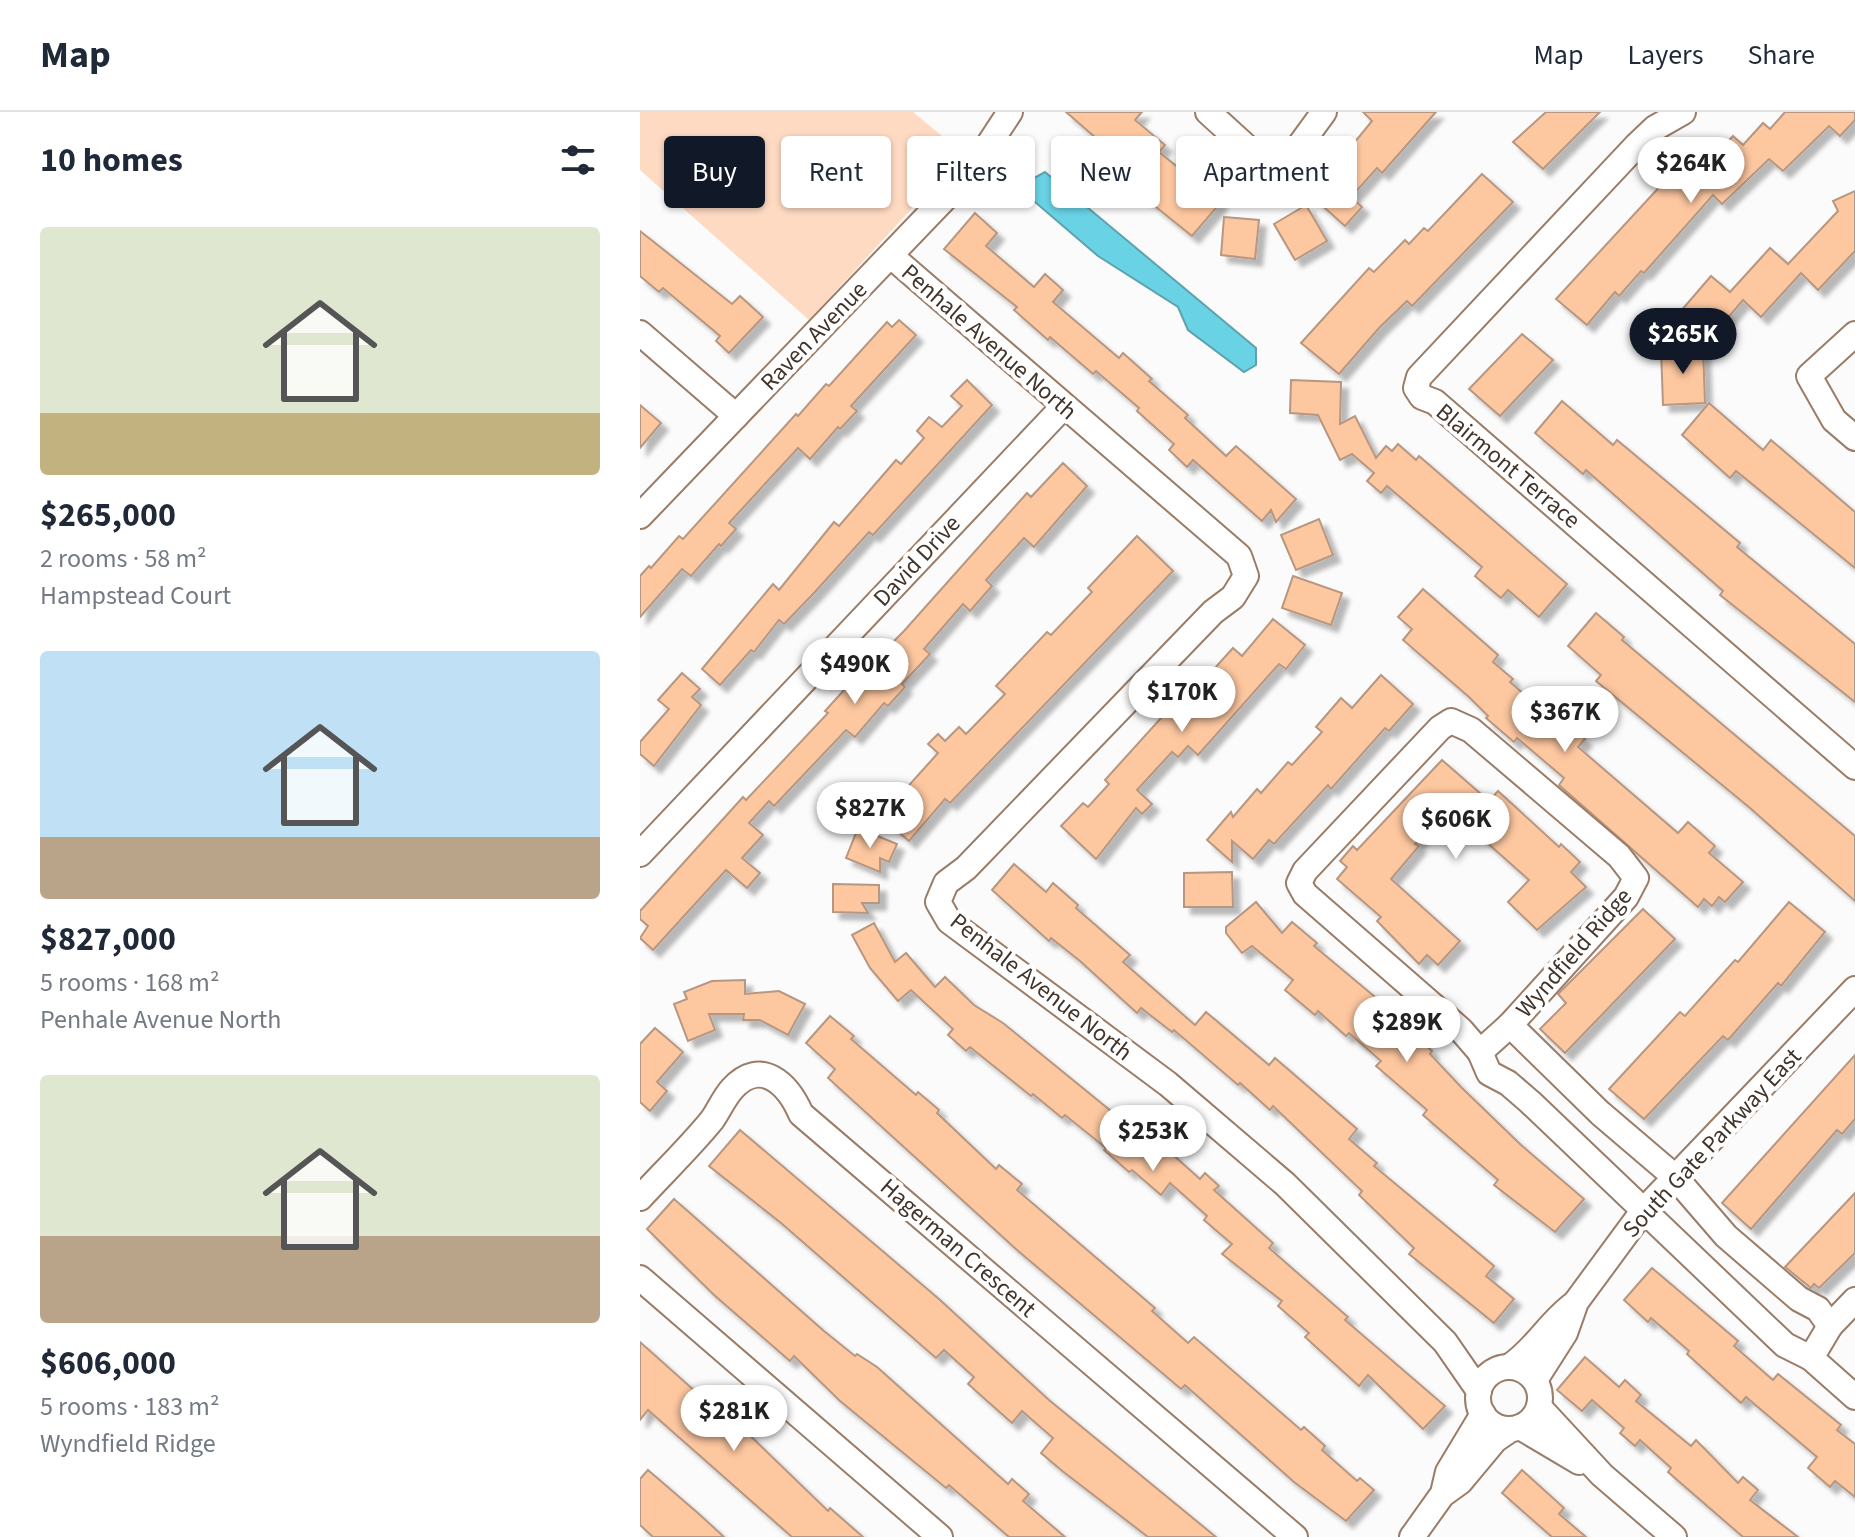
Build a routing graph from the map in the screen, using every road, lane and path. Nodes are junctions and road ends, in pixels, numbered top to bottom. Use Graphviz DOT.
graph roads {
  1 [pos="1010,112"];
  2 [pos="1208,112"];
  3 [pos="1324,112"];
  4 [pos="1683,112"];
  5 [pos="891,256"];
  6 [pos="640,333"];
  7 [pos="1855,334"];
  8 [pos="1063,407"];
  9 [pos="736,416"];
  10 [pos="1855,438"];
  11 [pos="640,516"];
  12 [pos="1855,767"];
  13 [pos="640,854"];
  14 [pos="1855,989"];
  15 [pos="1510,1025"];
  16 [pos="1480,1052"];
  17 [pos="1675,1177"];
  18 [pos="640,1198"];
  19 [pos="1643,1211"];
  20 [pos="640,1278"];
  21 [pos="1855,1300"];
  22 [pos="1576,1302"];
  23 [pos="1830,1326"];
  24 [pos="1811,1358"];
  25 [pos="1535,1380"];
  26 [pos="1490,1386"];
  27 [pos="1855,1397"];
  28 [pos="1539,1407"];
  29 [pos="1515,1428"];
  30 [pos="1602,1475"];
  31 [pos="1442,1495"];
  32 [pos="940,1537"];
  33 [pos="1295,1537"];
  34 [pos="1412,1537"];
  35 [pos="1674,1537"];
  1 -- 5 [label="street, Raven Avenue"];
  2 -- 3 [label="street"];
  4 -- 12 [label="street, Blairmont Terrace"];
  5 -- 8 [label="street, Penhale Avenue North"];
  5 -- 9 [label="street, Raven Avenue"];
  6 -- 9 [label="street"];
  7 -- 10 [label="street"];
  8 -- 13 [label="street, David Drive"];
  8 -- 26 [label="street, Penhale Avenue North"];
  9 -- 11 [label="street, Raven Avenue"];
  14 -- 17 [label="street, South Gate Parkway East"];
  15 -- 16 [label="street, Wyndfield Ridge"];
  15 -- 16 [label="street, Wyndfield Ridge"];
  15 -- 17 [label="street, Wyndfield Ridge"];
  16 -- 19 [label="street, Wyndfield Ridge"];
  17 -- 19 [label="street, South Gate Parkway East"];
  17 -- 23 [label="street, Wyndfield Ridge"];
  18 -- 33 [label="street, Hagerman Crescent"];
  19 -- 22 [label="street, South Gate Parkway East"];
  19 -- 24 [label="street, Wyndfield Ridge"];
  20 -- 32 [label="street"];
  21 -- 23 [label="street"];
  22 -- 25 [label="street, South Gate Parkway East"];
  22 -- 26 [label="street, South Gate Parkway East"];
  23 -- 24 [label="street"];
  24 -- 27 [label="street, Wyndfield Ridge"];
  25 -- 26 [label="street"];
  25 -- 28 [label="street"];
  26 -- 29 [label="street"];
  26 -- 31 [label="street, South Gate Parkway East"];
  28 -- 29 [label="street"];
  28 -- 30 [label="street"];
  29 -- 30 [label="street"];
  29 -- 31 [label="street"];
  30 -- 35 [label="street"];
  31 -- 34 [label="street"];
}
